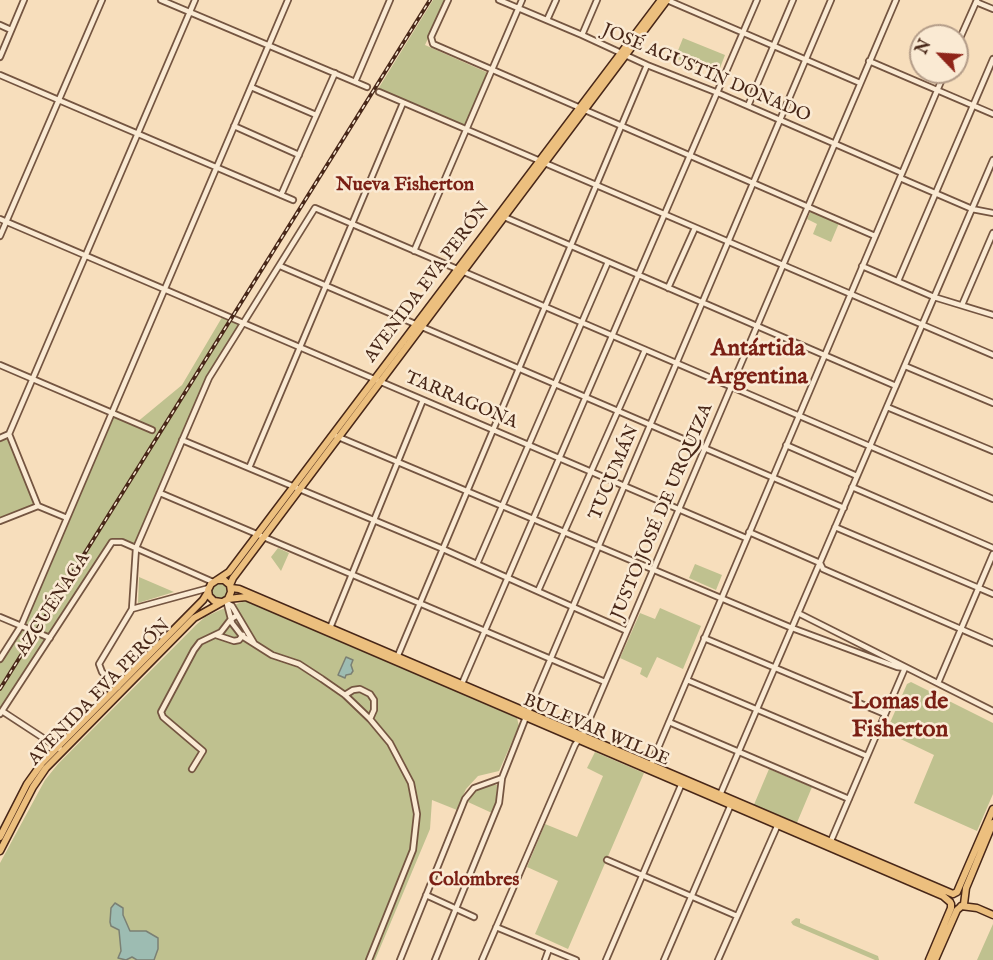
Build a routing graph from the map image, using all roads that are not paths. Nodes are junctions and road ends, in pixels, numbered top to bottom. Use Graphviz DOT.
graph roads {
  1 [pos="24,0"];
  2 [pos="102,0"];
  3 [pos="160,0"];
  4 [pos="195,0"];
  5 [pos="288,0"];
  6 [pos="390,0"];
  7 [pos="448,0"];
  8 [pos="499,0"];
  9 [pos="522,0"];
  10 [pos="556,0"];
  11 [pos="597,0"];
  12 [pos="661,0"];
  13 [pos="667,0"];
  14 [pos="758,0"];
  15 [pos="793,0"];
  16 [pos="831,0"];
  17 [pos="896,0"];
  18 [pos="976,1"];
  19 [pos="519,9"];
  20 [pos="993,9"];
  21 [pos="189,12"];
  22 [pos="547,20"];
  23 [pos="966,24"];
  24 [pos="0,25"];
  25 [pos="12,30"];
  26 [pos="744,33"];
  27 [pos="582,35"];
  28 [pos="269,45"];
  29 [pos="774,46"];
  30 [pos="624,54"];
  31 [pos="0,57"];
  32 [pos="993,59"];
  33 [pos="806,60"];
  34 [pos="869,61"];
  35 [pos="647,65"];
  36 [pos="493,70"];
  37 [pos="335,73"];
  38 [pos="0,75"];
  39 [pos="355,82"];
  40 [pos="860,83"];
  41 [pos="940,84"];
  42 [pos="251,87"];
  43 [pos="367,87"];
  44 [pos="937,90"];
  45 [pos="379,92"];
  46 [pos="718,93"];
  47 [pos="58,100"];
  48 [pos="403,103"];
  49 [pos="973,105"];
  50 [pos="748,106"];
  51 [pos="582,109"];
  52 [pos="993,114"];
  53 [pos="316,115"];
  54 [pos="780,120"];
  55 [pos="234,126"];
  56 [pos="622,126"];
  57 [pos="467,131"];
  58 [pos="137,134"];
  59 [pos="834,144"];
  60 [pos="299,155"];
  61 [pos="691,156"];
  62 [pos="993,160"];
  63 [pos="542,163"];
  64 [pos="216,168"];
  65 [pos="901,175"];
  66 [pos="753,183"];
  67 [pos="596,186"];
  68 [pos="936,193"];
  69 [pos="281,195"];
  70 [pos="293,200"];
  71 [pos="807,206"];
  72 [pos="972,209"];
  73 [pos="993,213"];
  74 [pos="665,215"];
  75 [pos="501,216"];
  76 [pos="0,219"];
  77 [pos="6,221"];
  78 [pos="352,224"];
  79 [pos="695,228"];
  80 [pos="993,233"];
  81 [pos="0,236"];
  82 [pos="875,236"];
  83 [pos="728,242"];
  84 [pos="571,246"];
  85 [pos="414,251"];
  86 [pos="86,255"];
  87 [pos="608,262"];
  88 [pos="280,266"];
  89 [pos="782,266"];
  90 [pos="862,266"];
  91 [pos="460,271"];
  92 [pos="639,275"];
  93 [pos="898,281"];
  94 [pos="326,286"];
  95 [pos="668,288"];
  96 [pos="165,289"];
  97 [pos="850,294"];
  98 [pos="934,297"];
  99 [pos="702,302"];
  100 [pos="962,305"];
  101 [pos="545,308"];
  102 [pos="993,315"];
  103 [pos="244,323"];
  104 [pos="581,323"];
  105 [pos="922,325"];
  106 [pos="419,326"];
  107 [pos="757,326"];
  108 [pos="613,337"];
  109 [pos="300,347"];
  110 [pos="645,350"];
  111 [pos="824,355"];
  112 [pos="993,355"];
  113 [pos="676,364"];
  114 [pos="0,365"];
  115 [pos="905,366"];
  116 [pos="519,368"];
  117 [pos="33,379"];
  118 [pos="378,380"];
  119 [pos="555,384"];
  120 [pos="896,386"];
  121 [pos="731,387"];
  122 [pos="586,398"];
  123 [pos="423,400"];
  124 [pos="993,403"];
  125 [pos="887,407"];
  126 [pos="618,411"];
  127 [pos="112,412"];
  128 [pos="798,416"];
  129 [pos="650,425"];
  130 [pos="152,430"];
  131 [pos="493,430"];
  132 [pos="9,434"];
  133 [pos="336,436"];
  134 [pos="0,438"];
  135 [pos="182,441"];
  136 [pos="529,445"];
  137 [pos="786,445"];
  138 [pos="870,447"];
  139 [pos="705,448"];
  140 [pos="993,451"];
  141 [pos="559,458"];
  142 [pos="399,462"];
  143 [pos="249,468"];
  144 [pos="591,471"];
  145 [pos="857,476"];
  146 [pos="772,477"];
  147 [pos="624,485"];
  148 [pos="297,488"];
  149 [pos="852,488"];
  150 [pos="467,491"];
  151 [pos="160,493"];
  152 [pos="993,499"];
  153 [pos="38,506"];
  154 [pos="503,506"];
  155 [pos="844,508"];
  156 [pos="679,509"];
  157 [pos="67,518"];
  158 [pos="532,519"];
  159 [pos="0,521"];
  160 [pos="375,522"];
  161 [pos="835,527"];
  162 [pos="564,532"];
  163 [pos="749,532"];
  164 [pos="261,535"];
  165 [pos="746,538"];
  166 [pos="598,547"];
  167 [pos="993,548"];
  168 [pos="136,549"];
  169 [pos="442,549"];
  170 [pos="993,554"];
  171 [pos="820,563"];
  172 [pos="477,564"];
  173 [pos="653,570"];
  174 [pos="353,575"];
  175 [pos="507,577"];
  176 [pos="211,586"];
  177 [pos="230,586"];
  178 [pos="978,588"];
  179 [pos="538,591"];
  180 [pos="993,594"];
  181 [pos="721,598"];
  182 [pos="226,601"];
  183 [pos="419,604"];
  184 [pos="573,607"];
  185 [pos="132,609"];
  186 [pos="798,614"];
  187 [pos="236,616"];
  188 [pos="0,617"];
  189 [pos="231,619"];
  190 [pos="21,626"];
  191 [pos="792,628"];
  192 [pos="329,630"];
  193 [pos="961,630"];
  194 [pos="627,631"];
  195 [pos="485,632"];
  196 [pos="216,634"];
  197 [pos="245,634"];
  198 [pos="50,638"];
  199 [pos="704,638"];
  200 [pos="993,644"];
  201 [pos="0,659"];
  202 [pos="396,659"];
  203 [pos="550,659"];
  204 [pos="775,667"];
  205 [pos="905,668"];
  206 [pos="687,680"];
  207 [pos="605,682"];
  208 [pos="938,683"];
  209 [pos="461,686"];
  210 [pos="120,689"];
  211 [pos="345,695"];
  212 [pos="757,709"];
  213 [pos="993,711"];
  214 [pos="1,713"];
  215 [pos="885,714"];
  216 [pos="527,715"];
  217 [pos="370,719"];
  218 [pos="669,722"];
  219 [pos="580,738"];
  220 [pos="59,749"];
  221 [pos="739,752"];
  222 [pos="867,756"];
  223 [pos="650,768"];
  224 [pos="192,770"];
  225 [pos="502,778"];
  226 [pos="682,782"];
  227 [pos="720,795"];
  228 [pos="849,799"];
  229 [pos="731,803"];
  230 [pos="993,809"];
  231 [pos="778,823"];
  232 [pos="993,823"];
  233 [pos="0,837"];
  234 [pos="830,843"];
  235 [pos="0,851"];
  236 [pos="607,860"];
  237 [pos="642,876"];
  238 [pos="955,893"];
  239 [pos="426,896"];
  240 [pos="964,896"];
  241 [pos="692,897"];
  242 [pos="951,903"];
  243 [pos="960,906"];
  244 [pos="456,908"];
  245 [pos="976,908"];
  246 [pos="993,915"];
  247 [pos="737,916"];
  248 [pos="474,917"];
  249 [pos="496,927"];
  250 [pos="549,949"];
  251 [pos="369,960"];
  252 [pos="400,960"];
  253 [pos="435,960"];
  254 [pos="482,960"];
  255 [pos="545,960"];
  256 [pos="576,960"];
  257 [pos="606,960"];
  258 [pos="664,960"];
  259 [pos="718,960"];
  260 [pos="929,960"];
  261 [pos="935,960"];
  1 -- 25 [label="street"];
  2 -- 47 [label="street"];
  3 -- 21 [label="street"];
  4 -- 21 [label="street"];
  5 -- 28 [label="street"];
  6 -- 39 [label="street"];
  7 -- 36 [label="street"];
  8 -- 19 [label="street, JOSÉ AGUSTÍN DONADO"];
  9 -- 19 [label="street"];
  10 -- 22 [label="street"];
  11 -- 27 [label="street"];
  12 -- 30 [label="main road, AVENIDA EVA PERÓN"];
  13 -- 26 [label="street"];
  13 -- 30 [label="main road, AVENIDA EVA PERÓN"];
  14 -- 26 [label="street"];
  15 -- 29 [label="street"];
  16 -- 33 [label="street, TUCUMÁN"];
  17 -- 34 [label="street, JUSTO JOSÉ DE URQUIZA"];
  18 -- 20 [label="street"];
  18 -- 23 [label="street"];
  19 -- 22 [label="street, JOSÉ AGUSTÍN DONADO"];
  19 -- 36 [label="street"];
  21 -- 28 [label="street"];
  21 -- 58 [label="street"];
  22 -- 27 [label="street, JOSÉ AGUSTÍN DONADO"];
  24 -- 25 [label="street"];
  25 -- 31 [label="street"];
  26 -- 29 [label="street"];
  26 -- 46 [label="street"];
  27 -- 30 [label="street, JOSÉ AGUSTÍN DONADO"];
  28 -- 37 [label="street"];
  28 -- 42 [label="street"];
  29 -- 33 [label="street"];
  29 -- 50 [label="street"];
  30 -- 35 [label="street, JOSÉ AGUSTÍN DONADO"];
  30 -- 51 [label="main road, AVENIDA EVA PERÓN"];
  32 -- 49 [label="street"];
  33 -- 40 [label="street"];
  33 -- 54 [label="street, TUCUMÁN"];
  34 -- 40 [label="street, JUSTO JOSÉ DE URQUIZA"];
  34 -- 44 [label="street"];
  35 -- 46 [label="street, JOSÉ AGUSTÍN DONADO"];
  35 -- 56 [label="street"];
  36 -- 51 [label="street"];
  36 -- 57 [label="street"];
  37 -- 39 [label="street"];
  37 -- 53 [label="street"];
  38 -- 47 [label="street"];
  39 -- 43 [label="street"];
  40 -- 59 [label="street, JUSTO JOSÉ DE URQUIZA"];
  41 -- 44 [label="street"];
  42 -- 53 [label="street"];
  42 -- 55 [label="street"];
  44 -- 49 [label="street"];
  44 -- 65 [label="street"];
  45 -- 48 [label="street"];
  46 -- 50 [label="street, JOSÉ AGUSTÍN DONADO"];
  46 -- 61 [label="street"];
  47 -- 58 [label="street"];
  47 -- 77 [label="street"];
  48 -- 57 [label="street"];
  48 -- 78 [label="street"];
  49 -- 52 [label="street"];
  49 -- 68 [label="street"];
  50 -- 54 [label="street, JOSÉ AGUSTÍN DONADO"];
  51 -- 56 [label="street"];
  51 -- 63 [label="main road, AVENIDA EVA PERÓN"];
  53 -- 60 [label="street"];
  54 -- 59 [label="street, JOSÉ AGUSTÍN DONADO"];
  54 -- 66 [label="street, TUCUMÁN"];
  55 -- 60 [label="street"];
  55 -- 64 [label="street"];
  56 -- 61 [label="street"];
  56 -- 67 [label="street"];
  57 -- 63 [label="street"];
  57 -- 85 [label="street"];
  58 -- 64 [label="street"];
  58 -- 86 [label="street"];
  59 -- 65 [label="street, JOSÉ AGUSTÍN DONADO"];
  59 -- 71 [label="street, JUSTO JOSÉ DE URQUIZA"];
  60 -- 69 [label="street"];
  61 -- 66 [label="street"];
  61 -- 74 [label="street"];
  62 -- 72 [label="street"];
  63 -- 67 [label="street"];
  63 -- 75 [label="main road, AVENIDA EVA PERÓN"];
  64 -- 69 [label="street"];
  64 -- 96 [label="street"];
  65 -- 68 [label="street, JOSÉ AGUSTÍN DONADO"];
  65 -- 82 [label="street"];
  66 -- 71 [label="street"];
  66 -- 83 [label="street, TUCUMÁN"];
  67 -- 74 [label="street"];
  67 -- 84 [label="street"];
  68 -- 72 [label="street, JOSÉ AGUSTÍN DONADO"];
  68 -- 93 [label="street"];
  69 -- 70 [label="street"];
  71 -- 82 [label="street"];
  71 -- 89 [label="street, JUSTO JOSÉ DE URQUIZA"];
  72 -- 73 [label="street, JOSÉ AGUSTÍN DONADO"];
  72 -- 98 [label="street"];
  74 -- 79 [label="street"];
  74 -- 92 [label="street"];
  75 -- 84 [label="street"];
  75 -- 91 [label="main road, AVENIDA EVA PERÓN"];
  76 -- 77 [label="street, TARRAGONA"];
  77 -- 81 [label="street"];
  77 -- 86 [label="street, TARRAGONA"];
  78 -- 85 [label="street"];
  78 -- 88 [label="street"];
  78 -- 94 [label="street"];
  79 -- 83 [label="street"];
  79 -- 95 [label="street"];
  80 -- 100 [label="street"];
  82 -- 90 [label="street"];
  83 -- 89 [label="street"];
  83 -- 99 [label="street, TUCUMÁN"];
  84 -- 87 [label="street"];
  84 -- 101 [label="street"];
  85 -- 91 [label="street"];
  86 -- 96 [label="street, TARRAGONA"];
  86 -- 117 [label="street"];
  87 -- 92 [label="street"];
  87 -- 104 [label="street"];
  88 -- 94 [label="street"];
  88 -- 103 [label="street"];
  89 -- 97 [label="street"];
  89 -- 107 [label="street, JUSTO JOSÉ DE URQUIZA"];
  90 -- 93 [label="street"];
  90 -- 97 [label="street"];
  91 -- 101 [label="street"];
  91 -- 106 [label="main road, AVENIDA EVA PERÓN"];
  92 -- 95 [label="street"];
  92 -- 108 [label="street"];
  93 -- 98 [label="street"];
  94 -- 106 [label="street"];
  94 -- 109 [label="street"];
  95 -- 99 [label="street"];
  96 -- 103 [label="street, TARRAGONA"];
  96 -- 127 [label="street"];
  97 -- 105 [label="street"];
  97 -- 111 [label="street"];
  98 -- 100 [label="street"];
  98 -- 105 [label="street"];
  99 -- 107 [label="street"];
  99 -- 113 [label="street, TUCUMÁN"];
  100 -- 102 [label="street"];
  101 -- 104 [label="street"];
  101 -- 116 [label="street"];
  103 -- 109 [label="street, TARRAGONA"];
  103 -- 135 [label="street"];
  104 -- 108 [label="street"];
  104 -- 119 [label="street"];
  105 -- 112 [label="street"];
  105 -- 115 [label="street"];
  106 -- 116 [label="street"];
  106 -- 118 [label="main road, AVENIDA EVA PERÓN"];
  107 -- 111 [label="street"];
  107 -- 121 [label="street, JUSTO JOSÉ DE URQUIZA"];
  108 -- 110 [label="street"];
  108 -- 122 [label="street"];
  109 -- 118 [label="street, TARRAGONA"];
  109 -- 143 [label="street"];
  110 -- 113 [label="street"];
  110 -- 126 [label="street"];
  111 -- 120 [label="street"];
  111 -- 128 [label="street"];
  113 -- 121 [label="street"];
  113 -- 129 [label="street, TUCUMÁN"];
  114 -- 117 [label="street"];
  115 -- 120 [label="street"];
  115 -- 124 [label="street"];
  116 -- 119 [label="street"];
  116 -- 131 [label="street"];
  117 -- 127 [label="street"];
  117 -- 132 [label="street"];
  118 -- 123 [label="street, TARRAGONA"];
  118 -- 133 [label="main road, AVENIDA EVA PERÓN"];
  119 -- 122 [label="street"];
  119 -- 136 [label="street"];
  120 -- 125 [label="street"];
  121 -- 128 [label="street"];
  121 -- 139 [label="street, JUSTO JOSÉ DE URQUIZA"];
  122 -- 126 [label="street"];
  122 -- 141 [label="street"];
  123 -- 131 [label="street, TARRAGONA"];
  123 -- 142 [label="street"];
  125 -- 138 [label="street"];
  125 -- 140 [label="street"];
  126 -- 129 [label="street"];
  126 -- 144 [label="street"];
  127 -- 130 [label="street"];
  127 -- 157 [label="street"];
  128 -- 137 [label="street"];
  128 -- 138 [label="street"];
  129 -- 139 [label="street"];
  129 -- 147 [label="street, TUCUMÁN"];
  131 -- 136 [label="street, TARRAGONA"];
  131 -- 150 [label="street"];
  132 -- 134 [label="street"];
  132 -- 153 [label="street"];
  133 -- 142 [label="street"];
  133 -- 148 [label="main road, AVENIDA EVA PERÓN"];
  135 -- 143 [label="street"];
  135 -- 151 [label="street"];
  136 -- 141 [label="street, TARRAGONA"];
  136 -- 154 [label="street"];
  137 -- 145 [label="street"];
  137 -- 146 [label="street"];
  138 -- 145 [label="street"];
  138 -- 152 [label="street"];
  139 -- 146 [label="street"];
  139 -- 156 [label="street, JUSTO JOSÉ DE URQUIZA"];
  141 -- 144 [label="street, TARRAGONA"];
  141 -- 158 [label="street"];
  142 -- 150 [label="street"];
  142 -- 160 [label="street"];
  143 -- 148 [label="street"];
  144 -- 147 [label="street, TARRAGONA"];
  144 -- 162 [label="street"];
  145 -- 149 [label="street"];
  146 -- 155 [label="street"];
  146 -- 163 [label="street"];
  147 -- 156 [label="street, TARRAGONA"];
  147 -- 166 [label="street, TUCUMÁN"];
  148 -- 160 [label="street"];
  148 -- 164 [label="main road, AVENIDA EVA PERÓN"];
  149 -- 155 [label="street"];
  149 -- 167 [label="street"];
  150 -- 154 [label="street"];
  150 -- 169 [label="street"];
  151 -- 164 [label="street"];
  151 -- 168 [label="street"];
  153 -- 157 [label="street"];
  153 -- 159 [label="street"];
  154 -- 158 [label="street"];
  154 -- 172 [label="street"];
  155 -- 161 [label="street"];
  156 -- 165 [label="street, TARRAGONA"];
  156 -- 173 [label="street, JUSTO JOSÉ DE URQUIZA"];
  157 -- 190 [label="street"];
  158 -- 162 [label="street"];
  158 -- 175 [label="street"];
  160 -- 169 [label="street"];
  160 -- 174 [label="street"];
  161 -- 171 [label="street"];
  161 -- 178 [label="street"];
  162 -- 166 [label="street"];
  162 -- 179 [label="street"];
  163 -- 165 [label="street"];
  163 -- 171 [label="street"];
  164 -- 174 [label="street"];
  164 -- 176 [label="main road, AVENIDA EVA PERÓN"];
  164 -- 177 [label="main road, AVENIDA EVA PERÓN"];
  165 -- 181 [label="street"];
  166 -- 173 [label="street"];
  166 -- 184 [label="street, TUCUMÁN"];
  168 -- 176 [label="street"];
  168 -- 185 [label="street"];
  168 -- 198 [label="street, AZCUÉNAGA"];
  169 -- 172 [label="street"];
  169 -- 183 [label="street"];
  170 -- 178 [label="street"];
  171 -- 186 [label="street"];
  171 -- 193 [label="street"];
  172 -- 175 [label="street"];
  173 -- 181 [label="street"];
  173 -- 194 [label="street, JUSTO JOSÉ DE URQUIZA"];
  174 -- 183 [label="street"];
  174 -- 192 [label="street"];
  175 -- 179 [label="street"];
  175 -- 195 [label="street"];
  176 -- 177 [label="main road, BULEVAR WILDE"];
  176 -- 182 [label="main road"];
  176 -- 185 [label="street"];
  176 -- 210 [label="main road, AVENIDA EVA PERÓN"];
  177 -- 182 [label="main road, AVENIDA EVA PERÓN"];
  177 -- 192 [label="main road, BULEVAR WILDE"];
  178 -- 180 [label="street"];
  178 -- 193 [label="street"];
  179 -- 184 [label="street"];
  181 -- 191 [label="street"];
  181 -- 199 [label="street"];
  182 -- 187 [label="street"];
  182 -- 189 [label="street"];
  182 -- 192 [label="main road, BULEVAR WILDE"];
  182 -- 210 [label="main road, AVENIDA EVA PERÓN"];
  183 -- 195 [label="street"];
  183 -- 202 [label="street"];
  184 -- 194 [label="street"];
  184 -- 203 [label="street, TUCUMÁN"];
  185 -- 210 [label="street"];
  186 -- 191 [label="street"];
  186 -- 205 [label="street"];
  187 -- 189 [label="street"];
  187 -- 197 [label="street"];
  188 -- 190 [label="street"];
  189 -- 196 [label="street"];
  189 -- 197 [label="street"];
  190 -- 198 [label="street"];
  190 -- 201 [label="street"];
  191 -- 204 [label="street"];
  191 -- 205 [label="street"];
  192 -- 202 [label="main road, BULEVAR WILDE"];
  193 -- 200 [label="street"];
  193 -- 208 [label="street"];
  194 -- 207 [label="street, JUSTO JOSÉ DE URQUIZA"];
  195 -- 203 [label="street"];
  195 -- 209 [label="street"];
  196 -- 197 [label="street"];
  196 -- 224 [label="street"];
  197 -- 211 [label="street"];
  198 -- 214 [label="street, AZCUÉNAGA"];
  199 -- 204 [label="street"];
  199 -- 206 [label="street"];
  202 -- 209 [label="main road, BULEVAR WILDE"];
  203 -- 207 [label="street"];
  203 -- 216 [label="street, TUCUMÁN"];
  204 -- 212 [label="street"];
  204 -- 215 [label="street"];
  205 -- 208 [label="street"];
  205 -- 215 [label="street"];
  206 -- 212 [label="street"];
  206 -- 218 [label="street"];
  207 -- 219 [label="street, JUSTO JOSÉ DE URQUIZA"];
  208 -- 213 [label="street"];
  209 -- 216 [label="main road, BULEVAR WILDE"];
  210 -- 220 [label="main road, AVENIDA EVA PERÓN"];
  211 -- 217 [label="street"];
  211 -- 217 [label="street"];
  212 -- 221 [label="street"];
  212 -- 222 [label="street"];
  214 -- 220 [label="street"];
  215 -- 222 [label="street"];
  216 -- 219 [label="main road, BULEVAR WILDE"];
  216 -- 225 [label="street, TUCUMÁN"];
  217 -- 251 [label="street"];
  218 -- 221 [label="street"];
  218 -- 223 [label="street"];
  219 -- 223 [label="main road, BULEVAR WILDE"];
  219 -- 249 [label="street, JUSTO JOSÉ DE URQUIZA"];
  220 -- 233 [label="main road, AVENIDA EVA PERÓN"];
  220 -- 235 [label="main road, AVENIDA EVA PERÓN"];
  221 -- 227 [label="street"];
  221 -- 228 [label="street"];
  222 -- 228 [label="street"];
  223 -- 226 [label="main road, BULEVAR WILDE"];
  225 -- 239 [label="street"];
  225 -- 244 [label="street, TUCUMÁN"];
  226 -- 227 [label="main road, BULEVAR WILDE"];
  226 -- 229 [label="main road, BULEVAR WILDE"];
  226 -- 237 [label="street"];
  227 -- 229 [label="main road, BULEVAR WILDE"];
  228 -- 234 [label="street"];
  229 -- 231 [label="main road, BULEVAR WILDE"];
  229 -- 241 [label="street"];
  230 -- 238 [label="main road"];
  231 -- 234 [label="main road, BULEVAR WILDE"];
  231 -- 242 [label="main road, BULEVAR WILDE"];
  231 -- 247 [label="street"];
  232 -- 240 [label="main road"];
  234 -- 238 [label="main road, BULEVAR WILDE"];
  236 -- 237 [label="street"];
  237 -- 241 [label="street"];
  237 -- 257 [label="street"];
  238 -- 240 [label="main road, BULEVAR WILDE"];
  238 -- 242 [label="main road"];
  239 -- 244 [label="street"];
  239 -- 252 [label="street"];
  240 -- 243 [label="main road"];
  240 -- 245 [label="main road"];
  241 -- 247 [label="street"];
  241 -- 258 [label="street"];
  242 -- 243 [label="main road, BULEVAR WILDE"];
  242 -- 260 [label="main road"];
  243 -- 245 [label="main road"];
  243 -- 261 [label="main road"];
  244 -- 248 [label="street"];
  244 -- 253 [label="street, TUCUMÁN"];
  245 -- 246 [label="main road"];
  247 -- 259 [label="street"];
  249 -- 250 [label="street"];
  249 -- 254 [label="street, JUSTO JOSÉ DE URQUIZA"];
  250 -- 255 [label="street"];
  250 -- 256 [label="street"];
}
